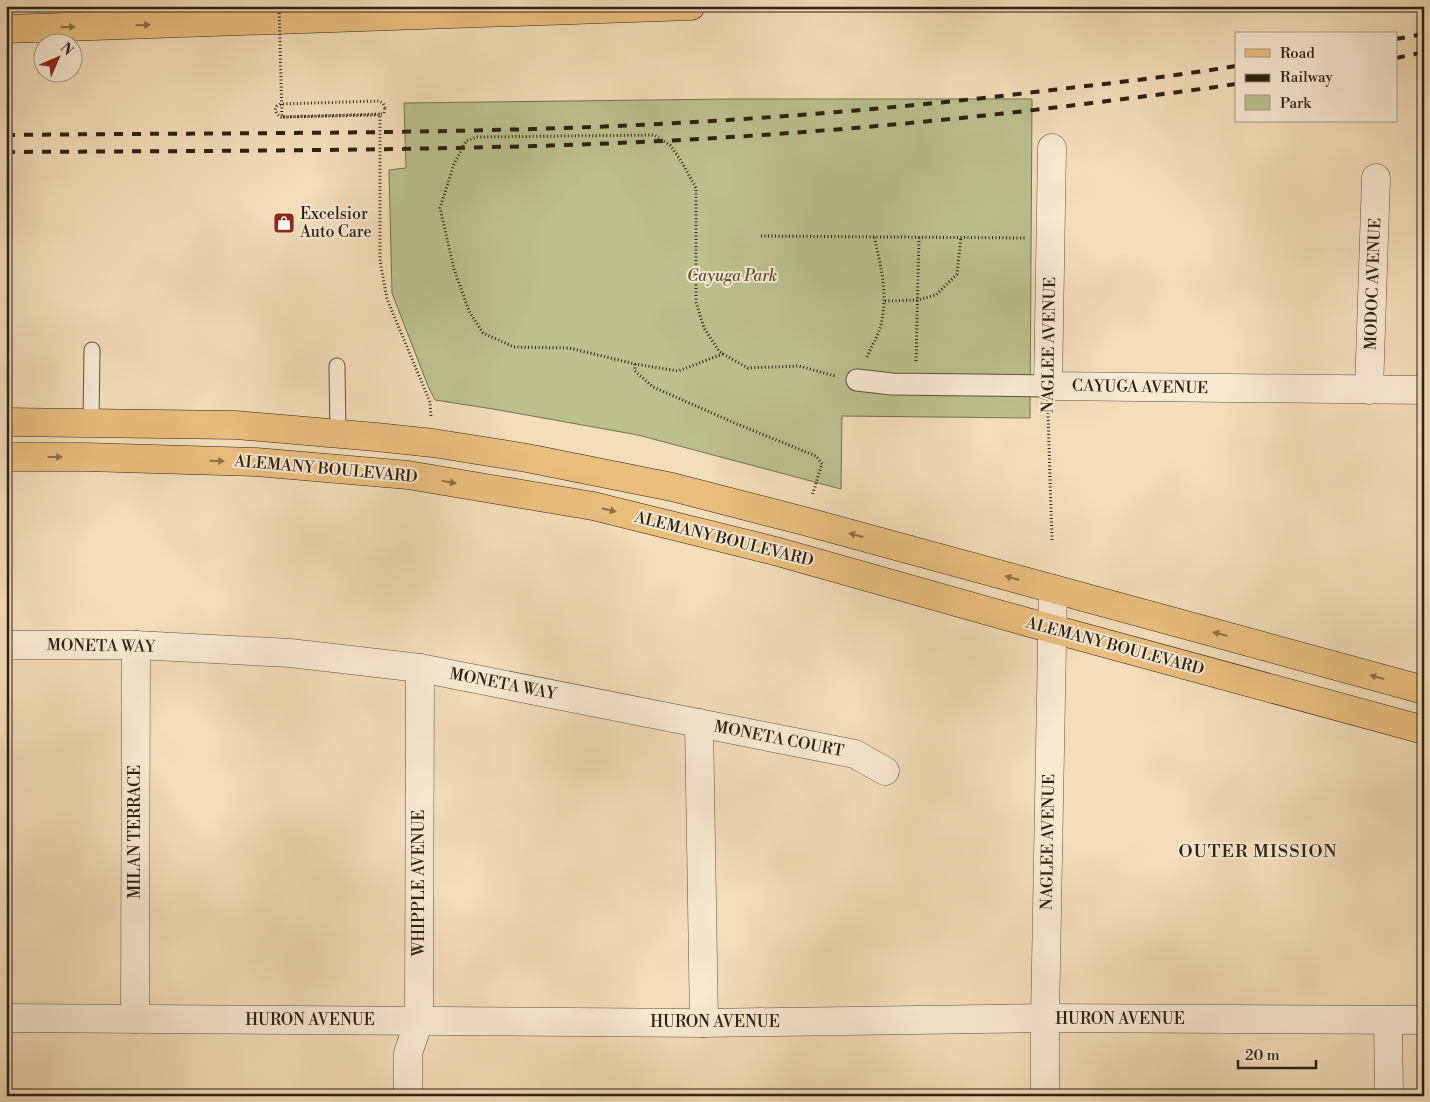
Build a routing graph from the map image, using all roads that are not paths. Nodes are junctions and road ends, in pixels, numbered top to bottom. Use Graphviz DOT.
graph roads {
  1 [pos="691,6"];
  2 [pos="6,29"];
  3 [pos="1052,148"];
  4 [pos="1376,178"];
  5 [pos="92,350"];
  6 [pos="337,366"];
  7 [pos="857,380"];
  8 [pos="1048,386"];
  9 [pos="1369,390"];
  10 [pos="1424,390"];
  11 [pos="6,422"];
  12 [pos="90,423"];
  13 [pos="338,434"];
  14 [pos="6,457"];
  15 [pos="1053,589"];
  16 [pos="1052,629"];
  17 [pos="6,645"];
  18 [pos="136,645"];
  19 [pos="420,668"];
  20 [pos="1424,690"];
  21 [pos="700,723"];
  22 [pos="1424,730"];
  23 [pos="885,771"];
  24 [pos="6,1018"];
  25 [pos="1045,1018"];
  26 [pos="135,1019"];
  27 [pos="1388,1020"];
  28 [pos="1424,1020"];
  29 [pos="418,1021"];
  30 [pos="704,1022"];
  31 [pos="408,1096"];
  32 [pos="1045,1096"];
  33 [pos="1389,1096"];
  2 -- 1 [label="main road, one-way"];
  3 -- 8 [label="street, NAGLEE AVENUE"];
  4 -- 9 [label="street, MODOC AVENUE"];
  5 -- 12 [label="lane"];
  6 -- 13 [label="lane"];
  7 -- 8 [label="street, CAYUGA AVENUE"];
  8 -- 9 [label="street, CAYUGA AVENUE"];
  9 -- 10 [label="street, CAYUGA AVENUE"];
  11 -- 12 [label="main road"];
  12 -- 13 [label="main road"];
  15 -- 13 [label="main road, one-way"];
  14 -- 16 [label="main road, ALEMANY BOULEVARD, one-way"];
  15 -- 16 [label="street, NAGLEE AVENUE"];
  20 -- 15 [label="main road, one-way"];
  16 -- 22 [label="main road, ALEMANY BOULEVARD"];
  16 -- 25 [label="street, NAGLEE AVENUE"];
  17 -- 18 [label="street, MONETA WAY"];
  18 -- 19 [label="street, MONETA WAY"];
  18 -- 26 [label="street, MILAN TERRACE"];
  19 -- 21 [label="street, MONETA WAY"];
  19 -- 29 [label="street, WHIPPLE AVENUE"];
  21 -- 23 [label="street, MONETA COURT"];
  21 -- 30 [label="street"];
  24 -- 26 [label="street, HURON AVENUE"];
  25 -- 27 [label="street, HURON AVENUE"];
  25 -- 30 [label="street, HURON AVENUE"];
  25 -- 32 [label="street, NAGLEE AVENUE"];
  26 -- 29 [label="street, HURON AVENUE"];
  27 -- 28 [label="street, HURON AVENUE"];
  27 -- 33 [label="street"];
  29 -- 30 [label="street, HURON AVENUE"];
  29 -- 31 [label="street, WHIPPLE AVENUE"];
}
